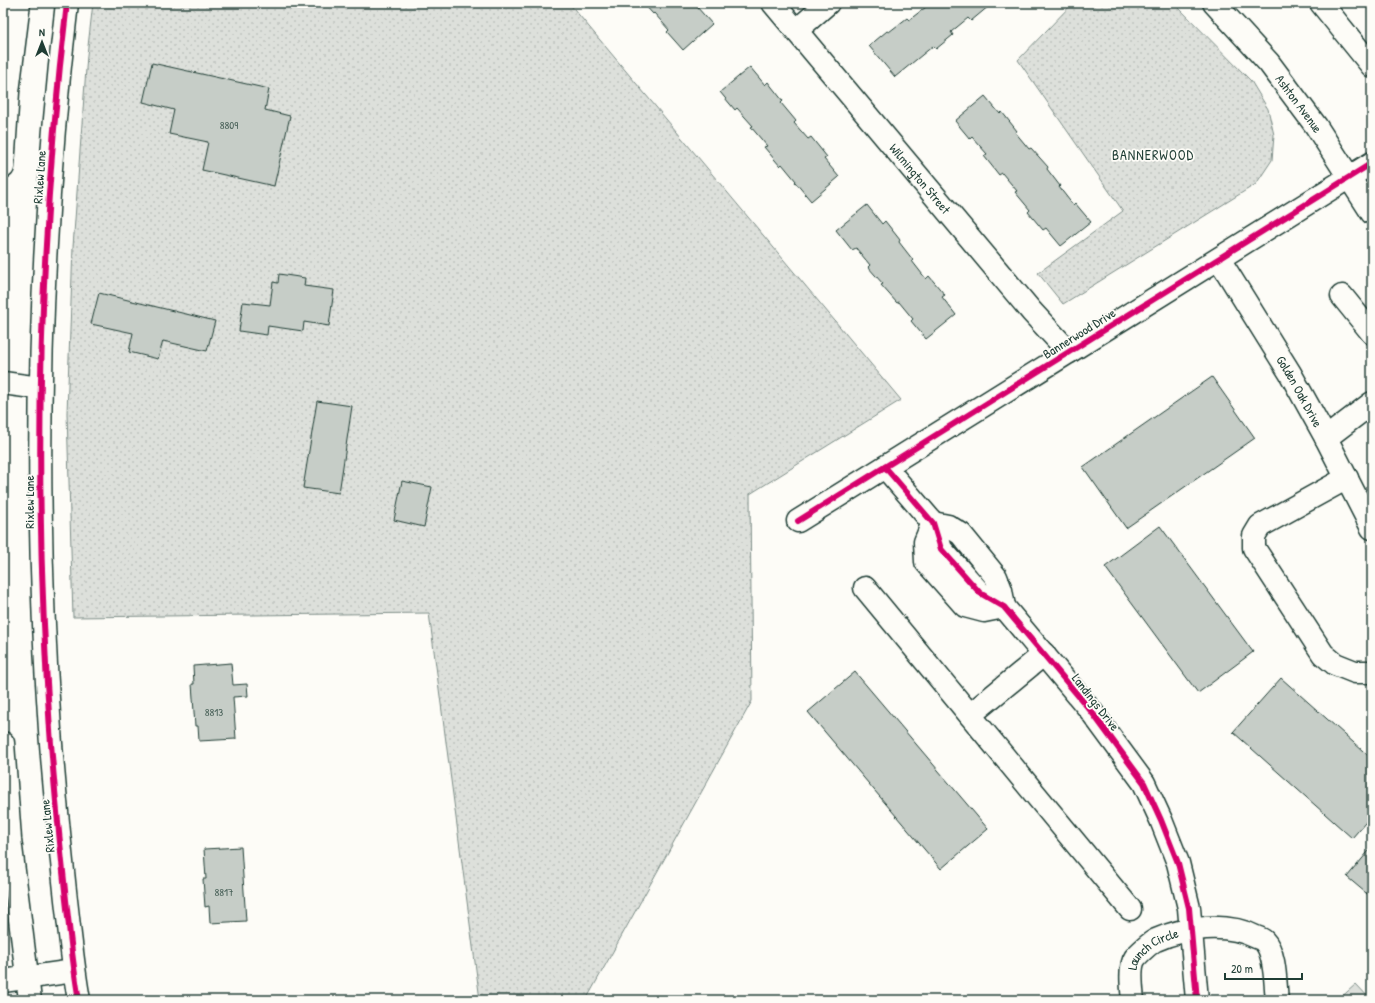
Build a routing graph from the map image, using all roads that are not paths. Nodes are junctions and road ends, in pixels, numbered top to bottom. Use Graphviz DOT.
graph roads {
  1 [pos="19,3"];
  2 [pos="67,3"];
  3 [pos="773,3"];
  4 [pos="828,3"];
  5 [pos="1214,3"];
  6 [pos="1321,3"];
  7 [pos="796,30"];
  8 [pos="1372,66"];
  9 [pos="1372,163"];
  10 [pos="3,167"];
  11 [pos="1349,177"];
  12 [pos="1372,213"];
  13 [pos="1219,259"];
  14 [pos="1342,296"];
  15 [pos="1372,333"];
  16 [pos="1069,352"];
  17 [pos="3,383"];
  18 [pos="40,388"];
  19 [pos="1372,403"];
  20 [pos="1326,438"];
  21 [pos="885,467"];
  22 [pos="1347,478"];
  23 [pos="798,521"];
  24 [pos="933,523"];
  25 [pos="1372,528"];
  26 [pos="865,588"];
  27 [pos="1004,607"];
  28 [pos="1044,654"];
  29 [pos="1372,672"];
  30 [pos="970,715"];
  31 [pos="3,743"];
  32 [pos="1130,909"];
  33 [pos="1190,930"];
  34 [pos="74,971"];
  35 [pos="27,977"];
  36 [pos="3,981"];
  37 [pos="30,1000"];
  38 [pos="79,1000"];
  39 [pos="1133,1000"];
  40 [pos="1197,1000"];
  41 [pos="1277,1000"];
  1 -- 10 [label="street"];
  2 -- 18 [label="street, Rixlew Lane"];
  3 -- 7 [label="street, Wilmington Street"];
  4 -- 7 [label="street"];
  5 -- 11 [label="street, Ashton Avenue"];
  6 -- 8 [label="street"];
  7 -- 16 [label="street, Wilmington Street"];
  9 -- 11 [label="street, Bannerwood Drive"];
  11 -- 12 [label="street, Ashton Avenue"];
  11 -- 13 [label="street, Bannerwood Drive"];
  13 -- 16 [label="street, Bannerwood Drive"];
  13 -- 20 [label="street, Golden Oak Drive"];
  14 -- 15 [label="street"];
  16 -- 21 [label="street, Bannerwood Drive"];
  17 -- 18 [label="street"];
  18 -- 34 [label="street, Rixlew Lane"];
  19 -- 20 [label="street"];
  20 -- 22 [label="street, Golden Oak Drive"];
  21 -- 23 [label="street, Bannerwood Drive"];
  21 -- 24 [label="street"];
  22 -- 25 [label="street, Golden Oak Drive"];
  22 -- 29 [label="street"];
  24 -- 27 [label="street, Landings Drive"];
  24 -- 27 [label="street"];
  26 -- 30 [label="street"];
  27 -- 28 [label="street, Landings Drive"];
  28 -- 30 [label="street"];
  28 -- 33 [label="street, Landings Drive"];
  30 -- 32 [label="street"];
  31 -- 35 [label="street"];
  33 -- 39 [label="street, Launch Circle"];
  33 -- 40 [label="street, Landings Drive"];
  33 -- 41 [label="street, Launch Circle"];
  34 -- 35 [label="street"];
  34 -- 38 [label="street, Rixlew Lane"];
  35 -- 36 [label="street"];
  35 -- 37 [label="street"];
}
